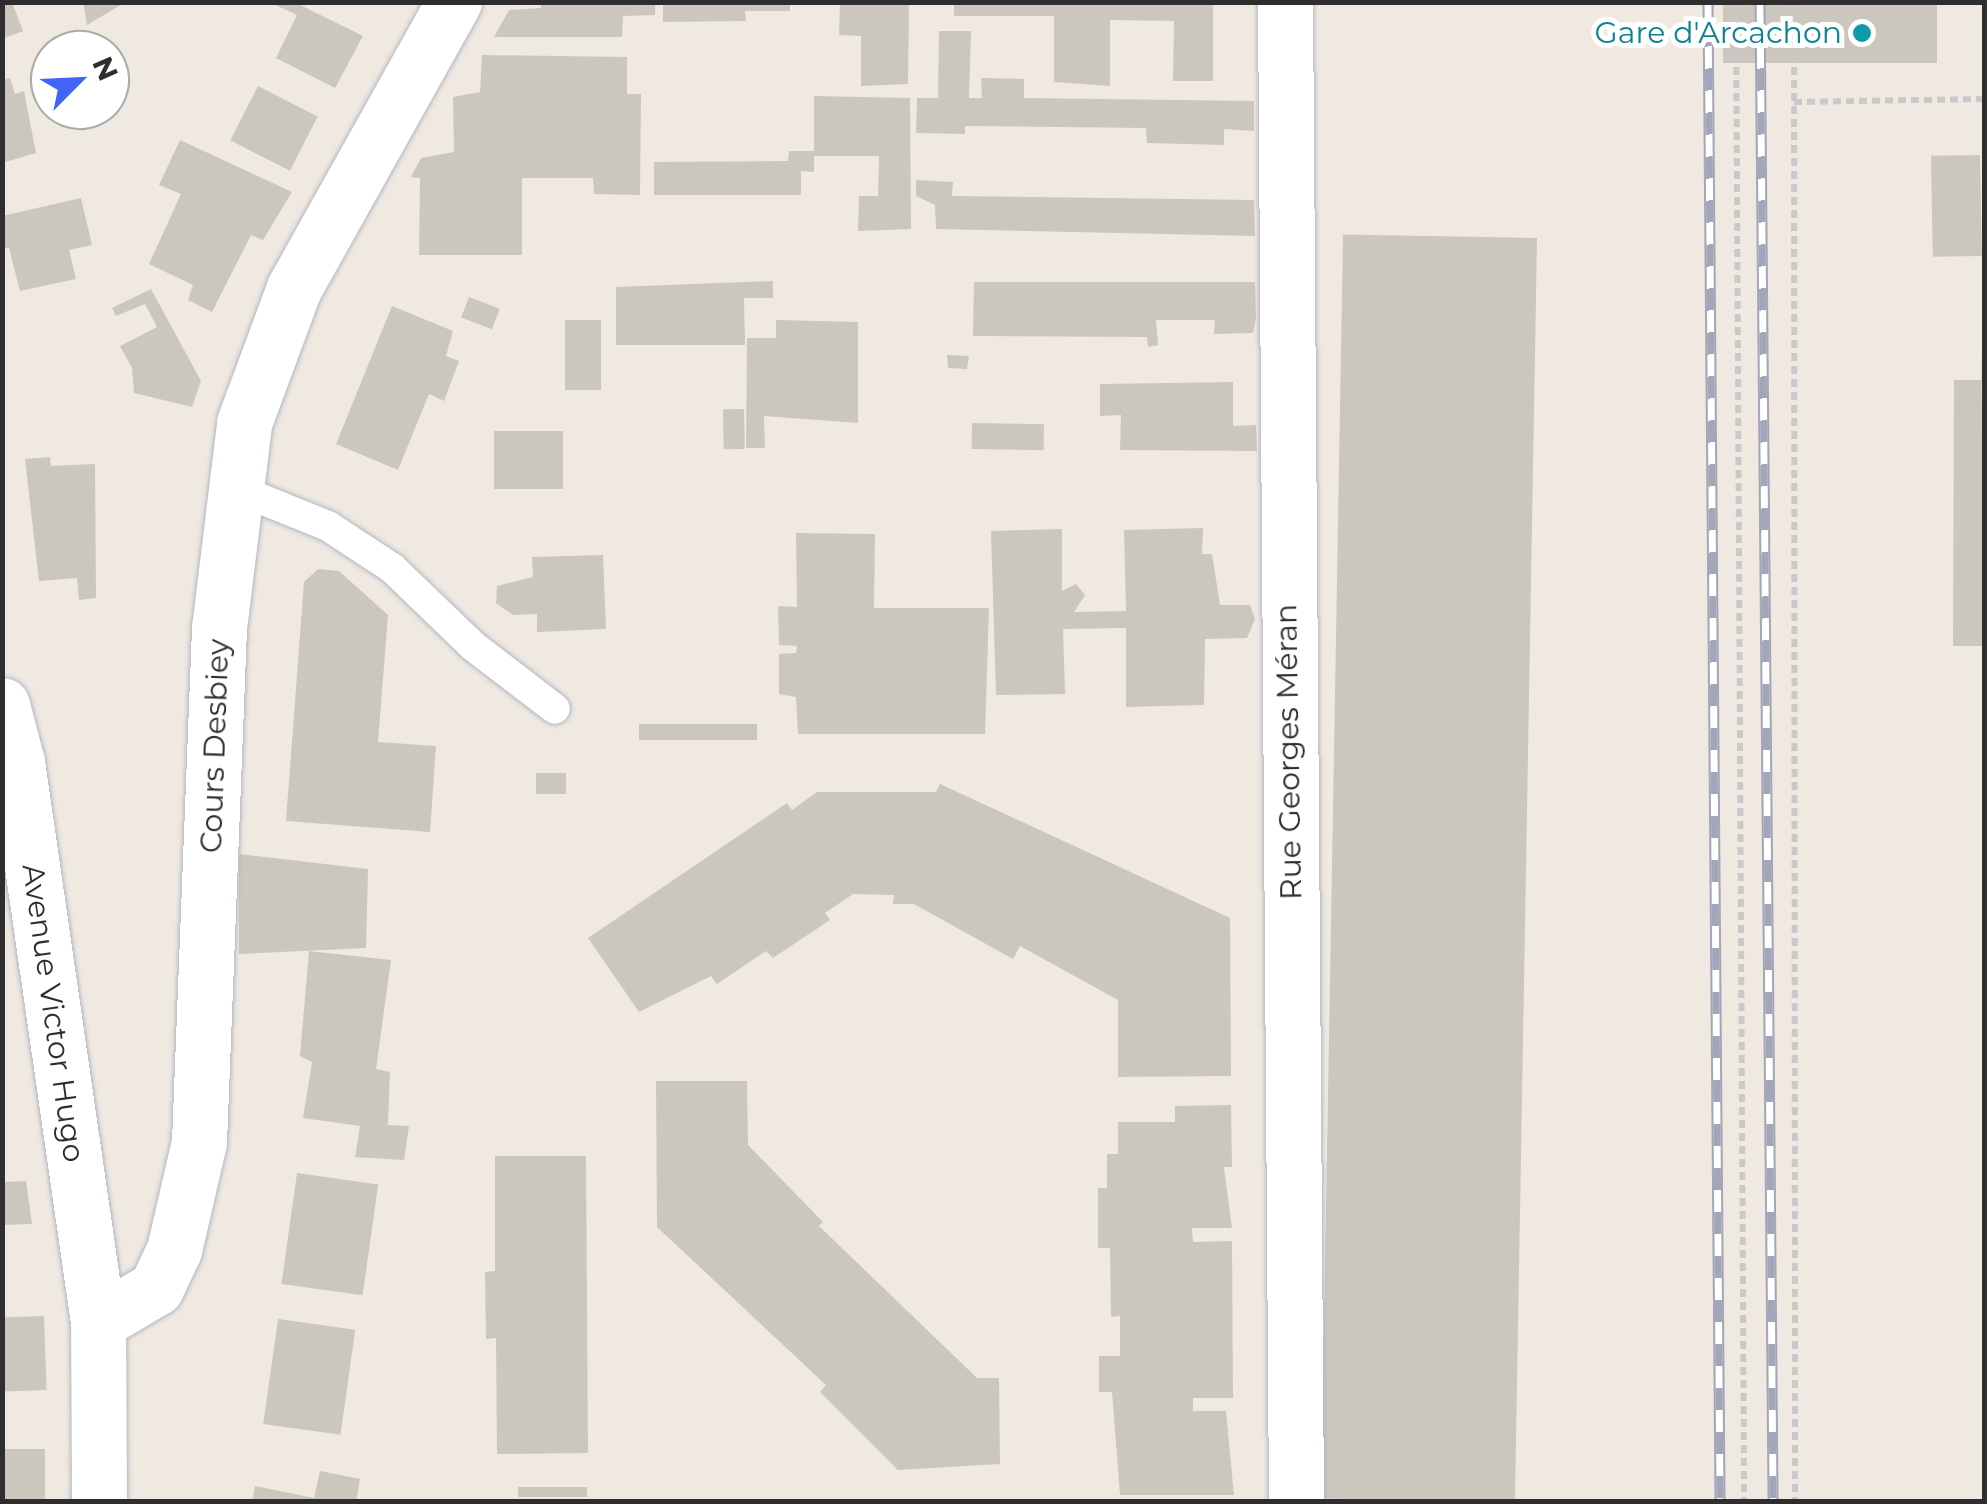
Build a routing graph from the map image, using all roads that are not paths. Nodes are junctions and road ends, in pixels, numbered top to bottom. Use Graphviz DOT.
graph roads {
  1 [pos="454,2"];
  2 [pos="1286,2"];
  3 [pos="234,488"];
  4 [pos="2,705"];
  5 [pos="555,709"];
  6 [pos="10,759"];
  7 [pos="98,1322"];
  8 [pos="99,1502"];
  9 [pos="1296,1502"];
  1 -- 3 [label="street, Cours Desbiey"];
  2 -- 9 [label="street, Rue Georges Méran"];
  3 -- 5 [label="lane"];
  3 -- 7 [label="street, Cours Desbiey"];
  4 -- 6 [label="street, Avenue Victor Hugo"];
  6 -- 7 [label="street, Avenue Victor Hugo"];
  7 -- 8 [label="street"];
}
